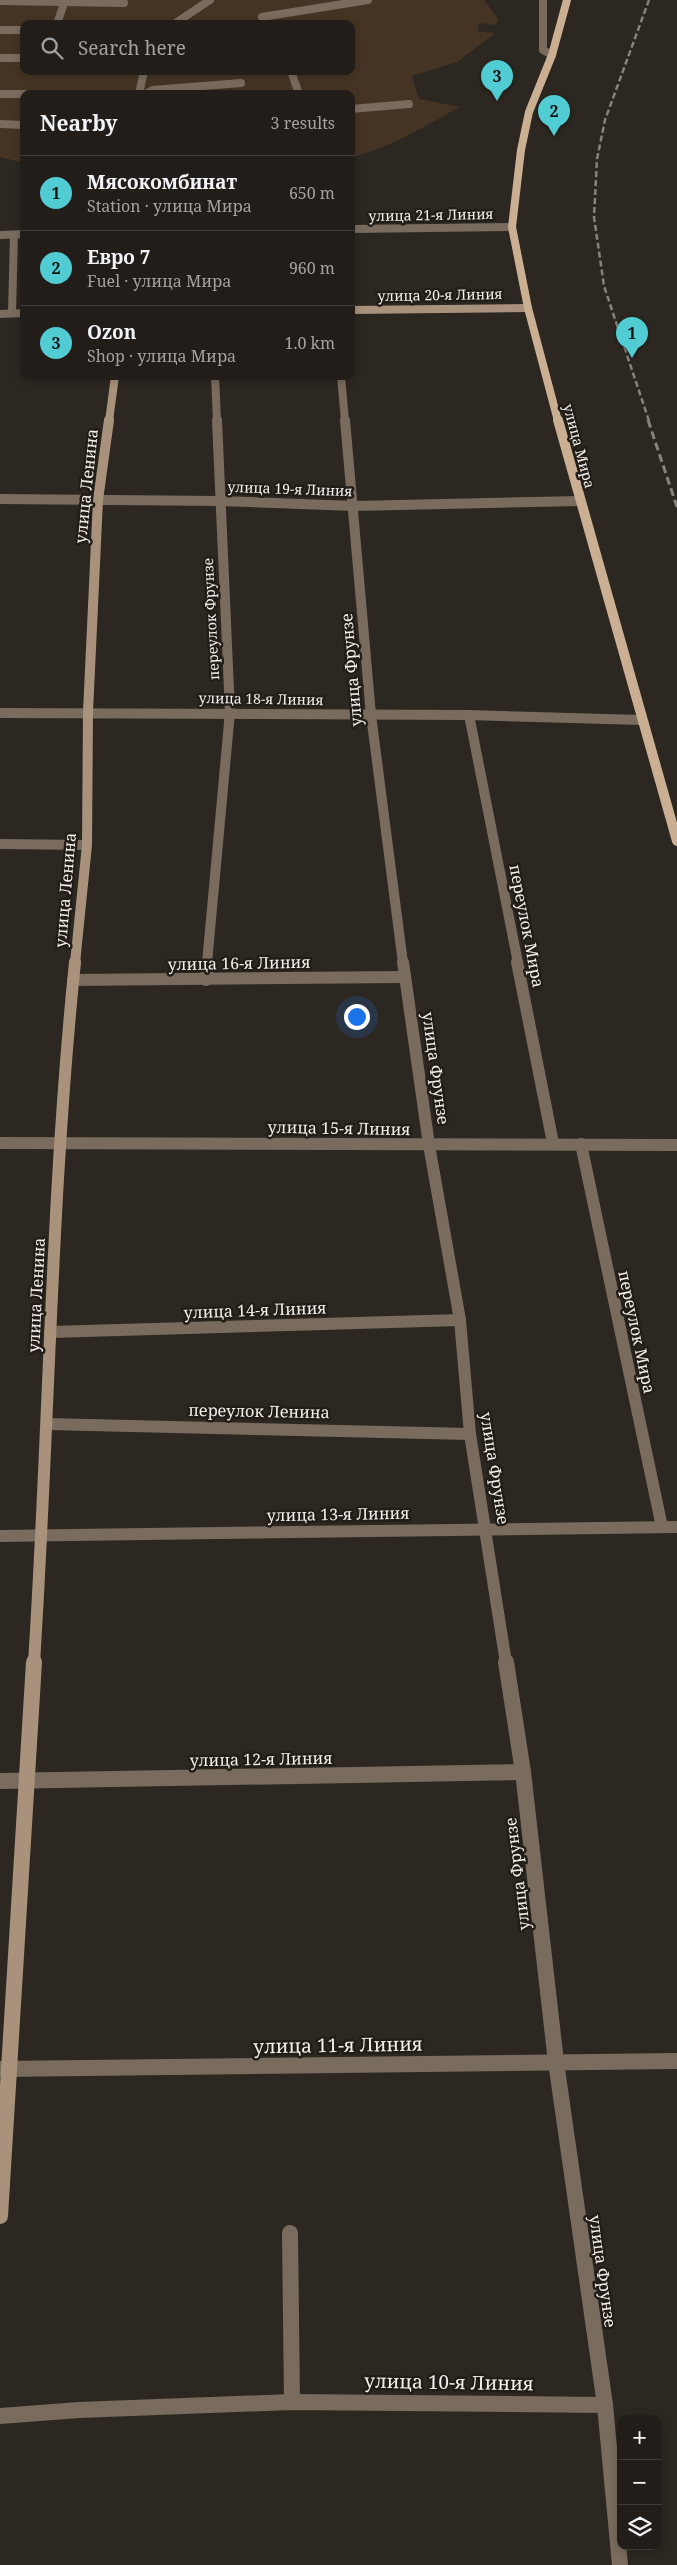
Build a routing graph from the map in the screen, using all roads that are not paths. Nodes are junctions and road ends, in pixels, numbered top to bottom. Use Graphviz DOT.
graph roads {
  1 [pos="210,0"];
  2 [pos="368,0"];
  3 [pos="543,0"];
  4 [pos="567,0"];
  5 [pos="0,1"];
  6 [pos="64,1"];
  7 [pos="124,3"];
  8 [pos="58,20"];
  9 [pos="180,20"];
  10 [pos="264,20"];
  11 [pos="0,30"];
  12 [pos="20,30"];
  13 [pos="552,55"];
  14 [pos="0,58"];
  15 [pos="20,58"];
  16 [pos="143,75"];
  17 [pos="292,75"];
  18 [pos="241,83"];
  19 [pos="140,90"];
  20 [pos="153,90"];
  21 [pos="298,90"];
  22 [pos="0,94"];
  23 [pos="20,94"];
  24 [pos="408,104"];
  25 [pos="355,109"];
  26 [pos="0,124"];
  27 [pos="20,125"];
  28 [pos="512,227"];
  29 [pos="355,229"];
  30 [pos="20,234"];
  31 [pos="0,235"];
  32 [pos="14,235"];
  33 [pos="528,308"];
  34 [pos="355,310"];
  35 [pos="12,313"];
  36 [pos="20,313"];
  37 [pos="0,314"];
  38 [pos="114,380"];
  39 [pos="216,380"];
  40 [pos="341,380"];
  41 [pos="0,499"];
  42 [pos="98,500"];
  43 [pos="219,501"];
  44 [pos="580,501"];
  45 [pos="354,506"];
  46 [pos="88,712"];
  47 [pos="230,712"];
  48 [pos="0,713"];
  49 [pos="371,715"];
  50 [pos="469,715"];
  51 [pos="642,720"];
  52 [pos="677,841"];
  53 [pos="0,844"];
  54 [pos="87,845"];
  55 [pos="405,977"];
  56 [pos="73,980"];
  57 [pos="206,980"];
  58 [pos="60,1142"];
  59 [pos="0,1143"];
  60 [pos="553,1143"];
  61 [pos="581,1144"];
  62 [pos="429,1145"];
  63 [pos="677,1145"];
  64 [pos="460,1320"];
  65 [pos="50,1332"];
  66 [pos="47,1424"];
  67 [pos="470,1434"];
  68 [pos="662,1527"];
  69 [pos="677,1527"];
  70 [pos="487,1530"];
  71 [pos="41,1535"];
  72 [pos="0,1536"];
  73 [pos="523,1772"];
  74 [pos="27,1780"];
  75 [pos="0,1781"];
  76 [pos="677,2061"];
  77 [pos="556,2062"];
  78 [pos="4,2069"];
  79 [pos="0,2216"];
  80 [pos="290,2233"];
  81 [pos="292,2402"];
  82 [pos="605,2405"];
  83 [pos="0,2416"];
  84 [pos="620,2565"];
  1 -- 9 [label="street"];
  2 -- 10 [label="street"];
  3 -- 13 [label="street"];
  4 -- 13 [label="main road, улица Мира"];
  5 -- 6 [label="street"];
  6 -- 7 [label="street"];
  6 -- 8 [label="street"];
  11 -- 12 [label="street"];
  13 -- 28 [label="main road, улица Мира"];
  14 -- 15 [label="street"];
  16 -- 19 [label="street"];
  17 -- 21 [label="street"];
  18 -- 20 [label="street"];
  22 -- 23 [label="street"];
  24 -- 25 [label="street"];
  26 -- 27 [label="street"];
  28 -- 29 [label="street, улица 21-я Линия"];
  28 -- 33 [label="main road, улица Мира"];
  30 -- 32 [label="street"];
  31 -- 32 [label="street"];
  32 -- 35 [label="street"];
  33 -- 34 [label="main road, улица 20-я Линия"];
  33 -- 44 [label="main road, улица Мира"];
  35 -- 36 [label="street"];
  35 -- 37 [label="street"];
  38 -- 42 [label="main road, улица Ленина"];
  39 -- 43 [label="street, переулок Фрунзе"];
  40 -- 45 [label="street, улица Фрунзе"];
  41 -- 42 [label="street, улица 19-я Линия"];
  42 -- 43 [label="street, улица 19-я Линия"];
  42 -- 46 [label="main road, улица Ленина"];
  43 -- 45 [label="street, улица 19-я Линия"];
  43 -- 47 [label="street, переулок Фрунзе"];
  44 -- 45 [label="street, улица 19-я Линия"];
  44 -- 51 [label="main road, улица Мира"];
  45 -- 49 [label="street, улица Фрунзе"];
  46 -- 47 [label="street, улица 18-я Линия"];
  46 -- 48 [label="street, улица 18-я Линия"];
  46 -- 54 [label="main road, улица Ленина"];
  47 -- 49 [label="street, улица 18-я Линия"];
  47 -- 57 [label="street, переулок Фрунзе"];
  49 -- 50 [label="street, улица 18-я Линия"];
  49 -- 55 [label="street, улица Фрунзе"];
  50 -- 51 [label="street, улица 18-я Линия"];
  50 -- 60 [label="street, переулок Мира"];
  51 -- 52 [label="main road, улица Мира"];
  53 -- 54 [label="street"];
  54 -- 56 [label="main road, улица Ленина"];
  55 -- 57 [label="street, улица 16-я Линия"];
  55 -- 62 [label="street, улица Фрунзе"];
  56 -- 57 [label="street, улица 16-я Линия"];
  56 -- 58 [label="main road, улица Ленина"];
  58 -- 59 [label="street, улица 15-я Линия"];
  58 -- 62 [label="street, улица 15-я Линия"];
  58 -- 65 [label="main road, улица Ленина"];
  60 -- 61 [label="street, улица 15-я Линия"];
  60 -- 62 [label="street, улица 15-я Линия"];
  61 -- 63 [label="street, улица 15-я Линия"];
  61 -- 68 [label="street, переулок Мира"];
  62 -- 64 [label="street, улица Фрунзе"];
  64 -- 65 [label="street, улица 14-я Линия"];
  64 -- 67 [label="street, улица Фрунзе"];
  65 -- 66 [label="main road, улица Ленина"];
  66 -- 67 [label="street, переулок Ленина"];
  66 -- 71 [label="main road, улица Ленина"];
  67 -- 70 [label="street, улица Фрунзе"];
  68 -- 69 [label="street, улица 13-я Линия"];
  68 -- 70 [label="street, улица 13-я Линия"];
  70 -- 71 [label="street, улица 13-я Линия"];
  70 -- 73 [label="street, улица Фрунзе"];
  71 -- 72 [label="street, улица 13-я Линия"];
  71 -- 74 [label="main road, улица Ленина"];
  73 -- 74 [label="street, улица 12-я Линия"];
  73 -- 77 [label="street, улица Фрунзе"];
  74 -- 75 [label="street, улица 12-я Линия"];
  74 -- 78 [label="main road, улица Ленина"];
  76 -- 77 [label="street, улица 11-я Линия"];
  77 -- 78 [label="street, улица 11-я Линия"];
  77 -- 82 [label="street, улица Фрунзе"];
  78 -- 79 [label="main road, улица Ленина"];
  80 -- 81 [label="street"];
  81 -- 82 [label="street, улица 10-я Линия"];
  81 -- 83 [label="street, улица 10-я Линия"];
  82 -- 84 [label="street, улица Фрунзе"];
}
